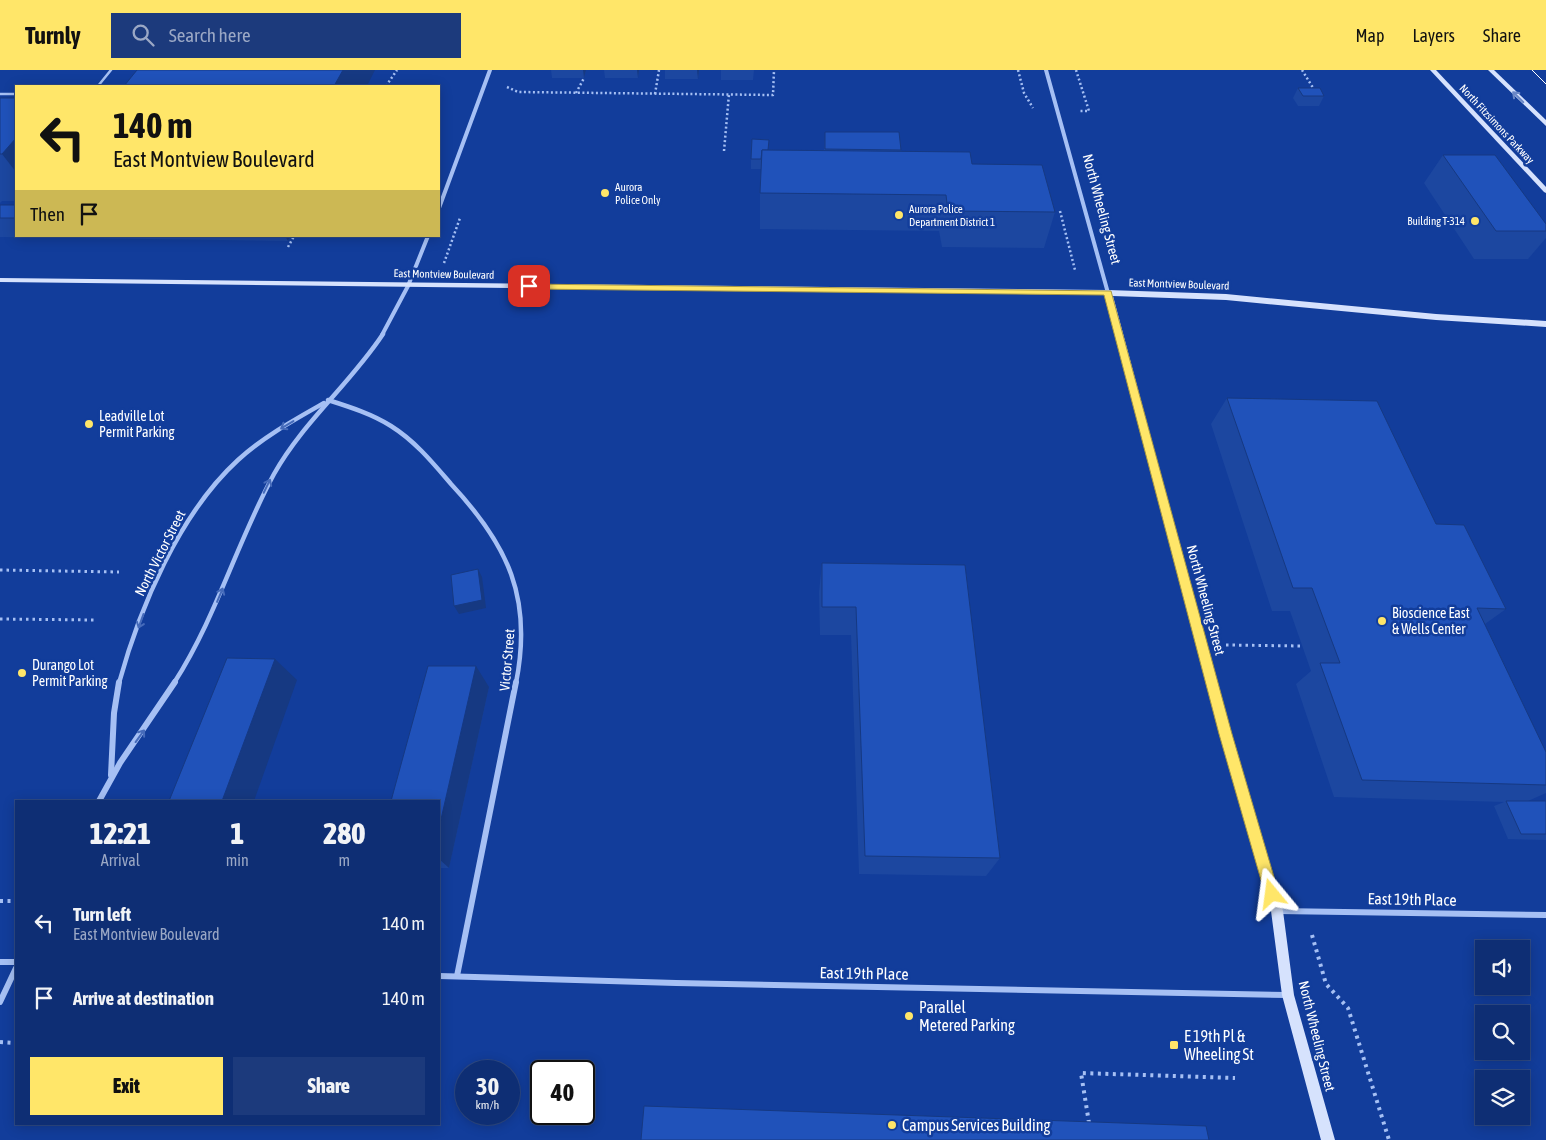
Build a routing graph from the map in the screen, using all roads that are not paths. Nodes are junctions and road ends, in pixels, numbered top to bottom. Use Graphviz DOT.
graph roads {
  1 [pos="111,70"];
  2 [pos="490,70"];
  3 [pos="1046,70"];
  4 [pos="1433,70"];
  5 [pos="1491,70"];
  6 [pos="99,85"];
  7 [pos="0,94"];
  8 [pos="15,94"];
  9 [pos="1546,124"];
  10 [pos="1546,191"];
  11 [pos="440,205"];
  12 [pos="428,237"];
  13 [pos="0,280"];
  14 [pos="410,285"];
  15 [pos="1108,293"];
  16 [pos="1546,324"];
  17 [pos="328,400"];
  18 [pos="111,776"];
  19 [pos="99,800"];
  20 [pos="1277,911"];
  21 [pos="1546,916"];
  22 [pos="0,962"];
  23 [pos="15,962"];
  24 [pos="15,970"];
  25 [pos="440,976"];
  26 [pos="457,976"];
  27 [pos="1288,995"];
  28 [pos="0,1002"];
  29 [pos="1328,1140"];
  1 -- 6 [label="lane"];
  2 -- 11 [label="street"];
  3 -- 15 [label="street, North Wheeling Street"];
  4 -- 10 [label="street, North Fitzsimons Parkway"];
  9 -- 5 [label="street, one-way"];
  7 -- 8 [label="lane"];
  12 -- 14 [label="street, North Victor Street"];
  13 -- 14 [label="street, East Montview Boulevard"];
  14 -- 15 [label="street, East Montview Boulevard"];
  14 -- 17 [label="street, North Victor Street"];
  15 -- 16 [label="street, East Montview Boulevard"];
  15 -- 20 [label="street, North Wheeling Street"];
  18 -- 17 [label="street, North Victor Street, one-way"];
  17 -- 18 [label="street, North Victor Street, one-way"];
  17 -- 26 [label="street, Victor Street"];
  18 -- 19 [label="street, North Victor Street"];
  20 -- 21 [label="street, East 19th Place"];
  20 -- 27 [label="street, North Wheeling Street"];
  22 -- 23 [label="street"];
  24 -- 28 [label="street"];
  25 -- 26 [label="street, East 19th Place"];
  26 -- 27 [label="street, East 19th Place"];
  27 -- 29 [label="street, North Wheeling Street"];
}
